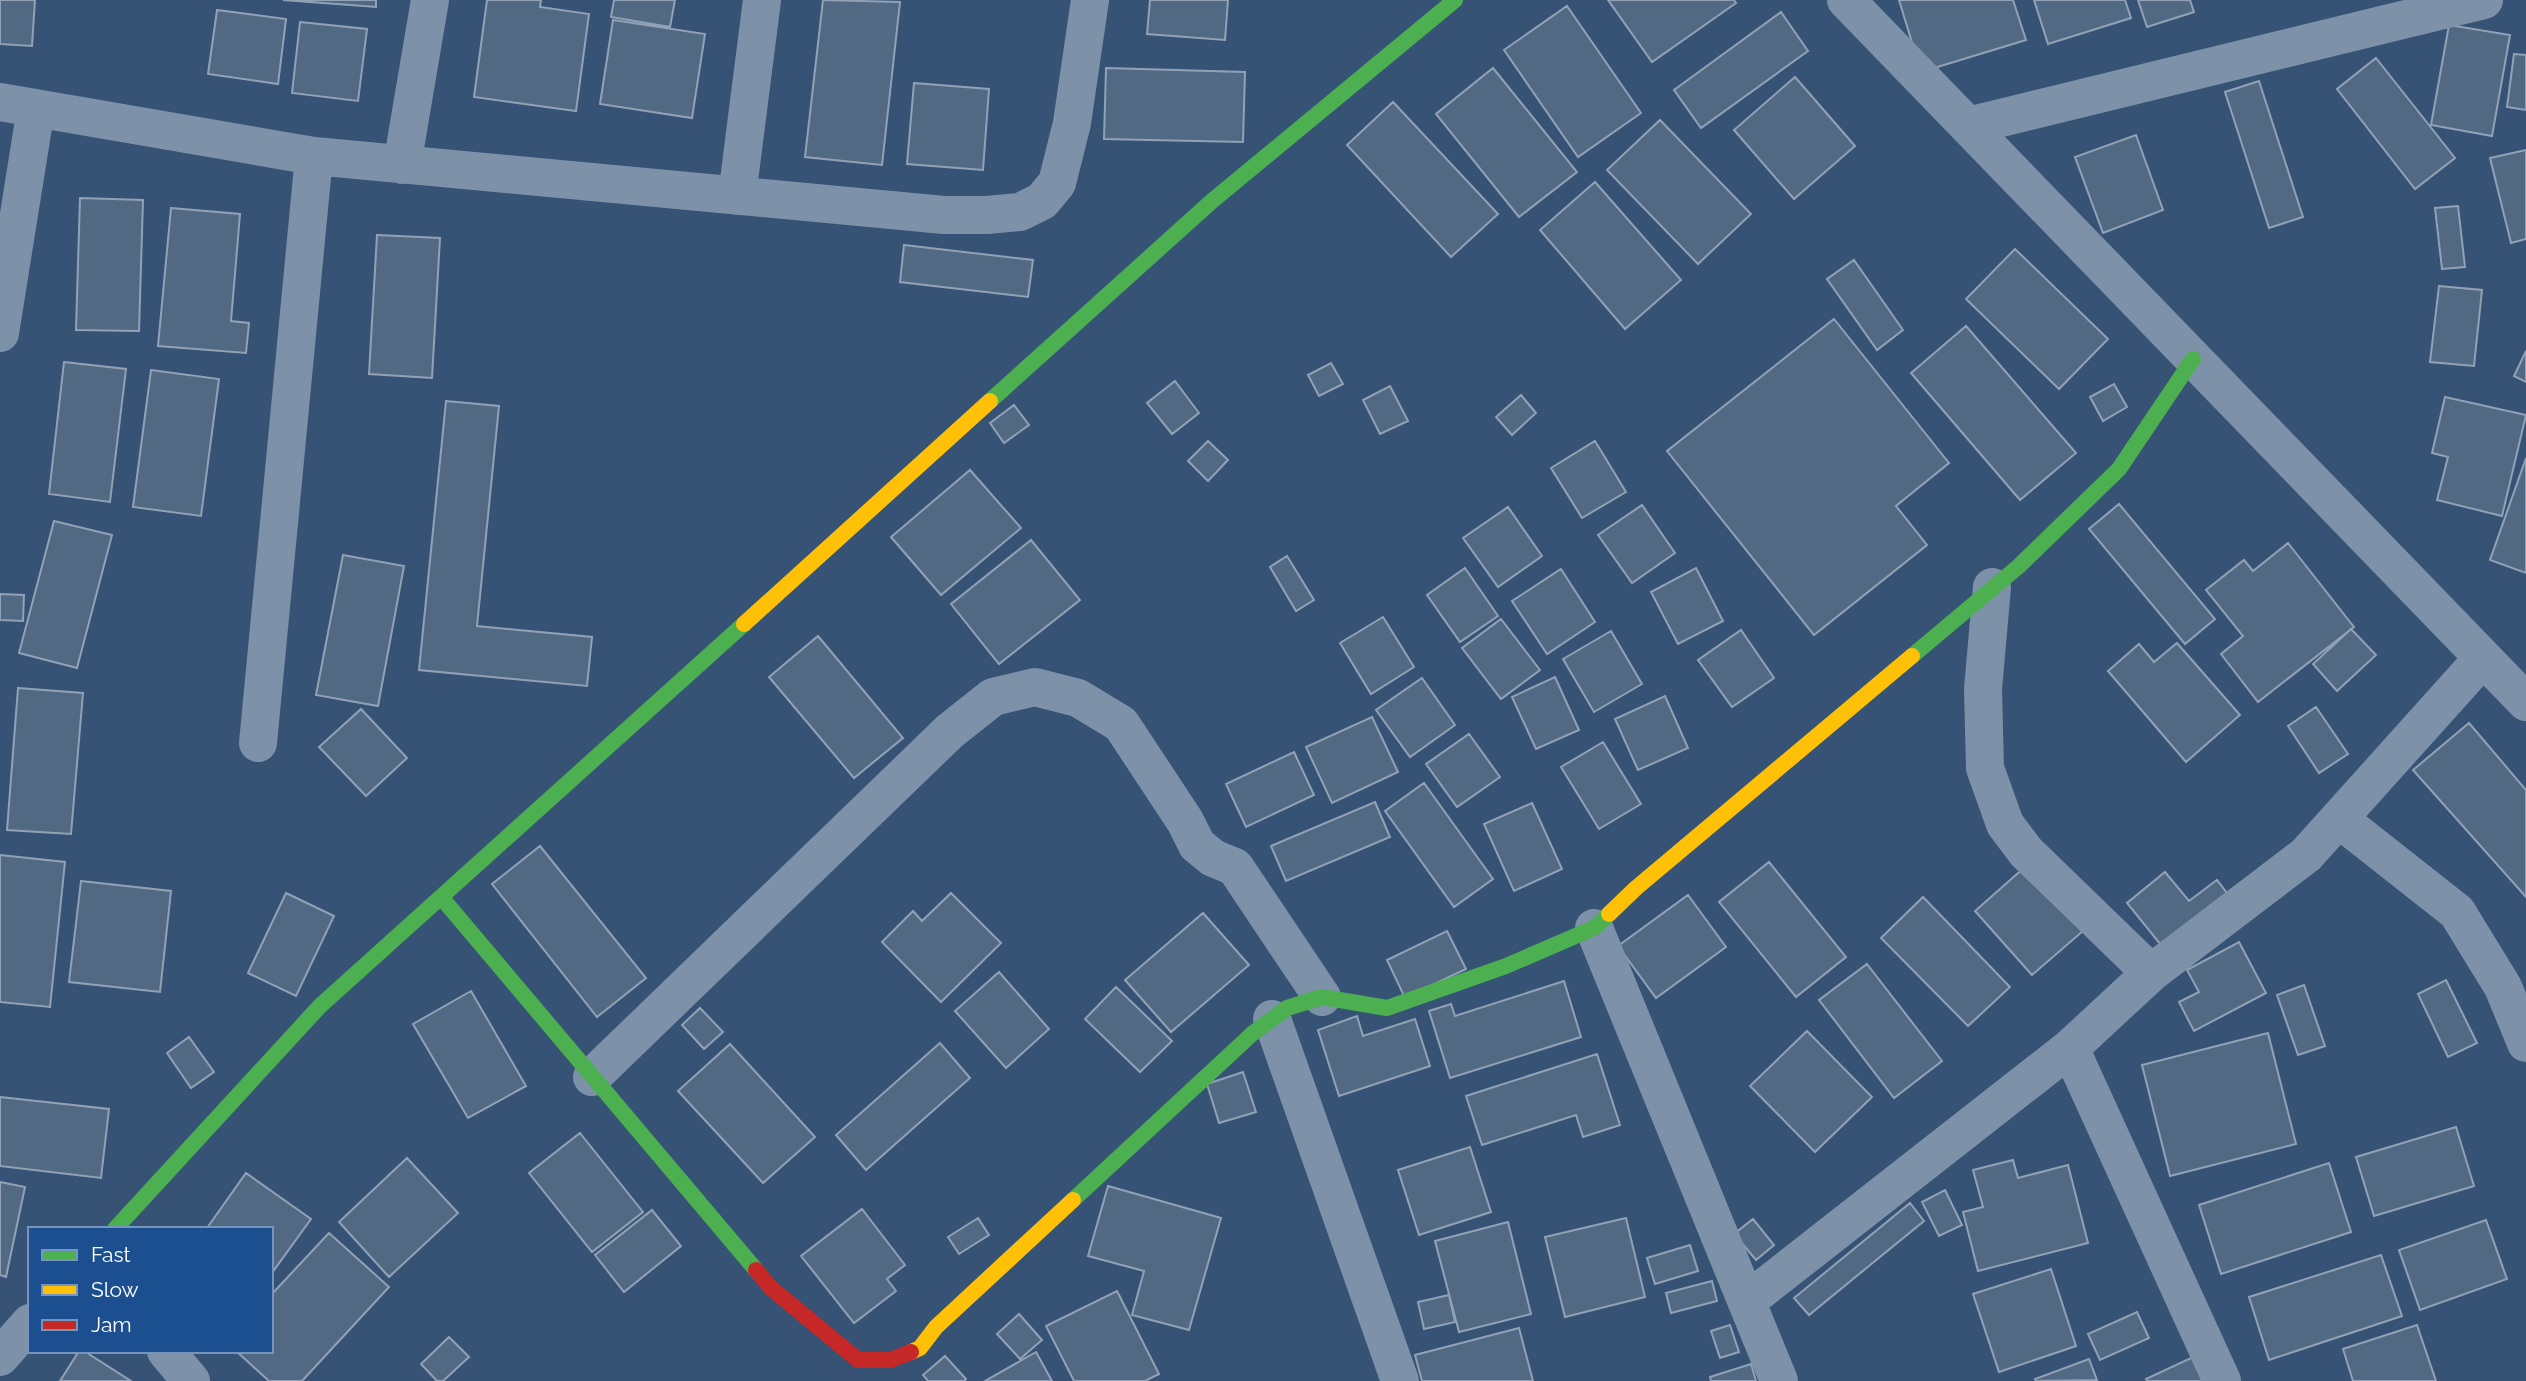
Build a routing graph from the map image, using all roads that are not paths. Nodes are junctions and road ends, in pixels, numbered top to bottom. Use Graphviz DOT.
graph roads {
  1 [pos="429,0"];
  2 [pos="762,0"];
  3 [pos="1090,0"];
  4 [pos="1455,0"];
  5 [pos="1846,0"];
  6 [pos="2484,0"];
  7 [pos="18,105"];
  8 [pos="1968,126"];
  9 [pos="314,156"];
  10 [pos="402,164"];
  11 [pos="737,196"];
  12 [pos="0,333"];
  13 [pos="2193,359"];
  14 [pos="1993,587"];
  15 [pos="2483,658"];
  16 [pos="2526,702"];
  17 [pos="258,743"];
  18 [pos="2339,818"];
  19 [pos="441,897"];
  20 [pos="1594,928"];
  21 [pos="2151,973"];
  22 [pos="1322,997"];
  23 [pos="1272,1019"];
  24 [pos="2526,1043"];
  25 [pos="2070,1048"];
  26 [pos="592,1077"];
  27 [pos="116,1227"];
  28 [pos="1747,1301"];
  29 [pos="28,1325"];
  30 [pos="168,1353"];
  31 [pos="0,1357"];
  32 [pos="191,1381"];
  33 [pos="1401,1381"];
  34 [pos="1779,1381"];
  35 [pos="2222,1381"];
  1 -- 10 [label="street"];
  2 -- 11 [label="street"];
  3 -- 11 [label="street"];
  4 -- 19 [label="street"];
  5 -- 8 [label="street"];
  6 -- 8 [label="street"];
  7 -- 9 [label="street"];
  7 -- 12 [label="street"];
  8 -- 13 [label="street"];
  9 -- 10 [label="street"];
  9 -- 17 [label="street"];
  10 -- 11 [label="street"];
  13 -- 14 [label="street"];
  13 -- 15 [label="street"];
  14 -- 20 [label="street"];
  14 -- 21 [label="street"];
  15 -- 16 [label="street"];
  15 -- 18 [label="street"];
  18 -- 21 [label="street"];
  18 -- 24 [label="street"];
  19 -- 26 [label="street"];
  19 -- 27 [label="street"];
  20 -- 22 [label="street"];
  20 -- 28 [label="street"];
  21 -- 25 [label="street"];
  22 -- 23 [label="street"];
  22 -- 26 [label="street"];
  23 -- 26 [label="street"];
  23 -- 33 [label="street"];
  25 -- 28 [label="street"];
  25 -- 35 [label="street"];
  28 -- 34 [label="street"];
  29 -- 31 [label="street"];
  30 -- 32 [label="street"];
}
